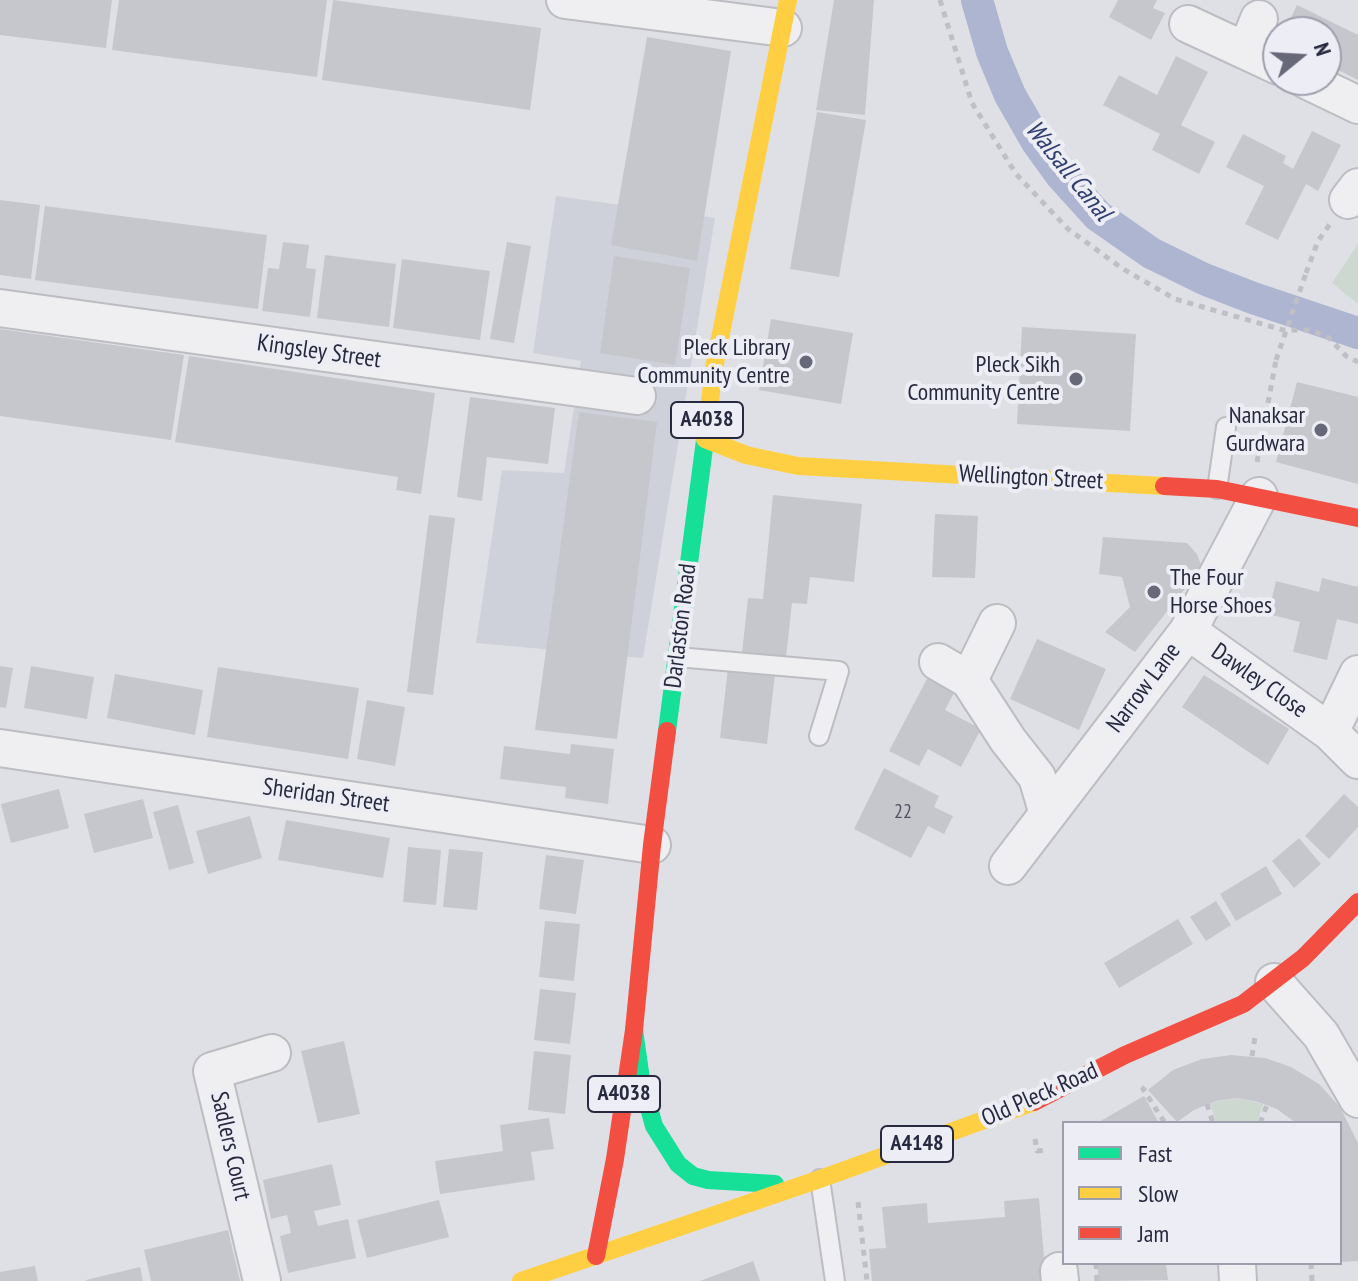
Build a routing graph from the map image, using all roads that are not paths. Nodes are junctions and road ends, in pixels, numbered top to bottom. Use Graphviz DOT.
graph roads {
  1 [pos="565,0"];
  2 [pos="786,14"];
  3 [pos="1188,24"];
  4 [pos="1261,46"];
  5 [pos="1339,96"];
  6 [pos="1358,105"];
  7 [pos="0,308"];
  8 [pos="637,396"];
  9 [pos="1226,427"];
  10 [pos="705,439"];
  11 [pos="1217,489"];
  12 [pos="1255,496"];
  13 [pos="1358,518"];
  14 [pos="997,623"];
  15 [pos="1188,631"];
  16 [pos="677,657"];
  17 [pos="938,662"];
  18 [pos="1358,674"];
  19 [pos="969,680"];
  20 [pos="1330,732"];
  21 [pos="819,736"];
  22 [pos="0,748"];
  23 [pos="1358,760"];
  24 [pos="1048,814"];
  25 [pos="652,845"];
  26 [pos="1008,866"];
  27 [pos="1358,902"];
  28 [pos="1274,982"];
  29 [pos="634,1030"];
  30 [pos="272,1053"];
  31 [pos="1358,1099"];
  32 [pos="820,1179"];
  33 [pos="799,1186"];
  34 [pos="596,1256"];
  35 [pos="262,1281"];
  36 [pos="521,1281"];
  37 [pos="596,1281"];
  38 [pos="835,1281"];
  1 -- 2 [label="street"];
  2 -- 10 [label="main road, Darlaston Road / A4038"];
  3 -- 4 [label="street"];
  5 -- 6 [label="street"];
  7 -- 8 [label="street, Kingsley Street"];
  9 -- 11 [label="lane"];
  10 -- 11 [label="main road, Wellington Street"];
  10 -- 16 [label="main road, Darlaston Road / A4038"];
  11 -- 12 [label="main road, Wellington Street"];
  12 -- 13 [label="main road, Wellington Street"];
  12 -- 15 [label="street, Narrow Lane"];
  14 -- 19 [label="street"];
  15 -- 20 [label="street, Dawley Close"];
  15 -- 24 [label="street, Narrow Lane"];
  16 -- 21 [label="lane"];
  16 -- 25 [label="main road, Darlaston Road / A4038"];
  17 -- 19 [label="street"];
  18 -- 20 [label="street, Dawley Close"];
  19 -- 24 [label="street"];
  20 -- 23 [label="street, Dawley Close"];
  22 -- 25 [label="street, Sheridan Street"];
  24 -- 26 [label="street, Narrow Lane"];
  25 -- 29 [label="main road, Darlaston Road / A4038"];
  27 -- 28 [label="main road, Old Pleck Road / A4148"];
  28 -- 31 [label="street"];
  28 -- 32 [label="main road, Old Pleck Road / A4148"];
  29 -- 33 [label="main road"];
  29 -- 34 [label="main road, Darlaston Road / A4038"];
  30 -- 35 [label="street, Sadlers Court"];
  32 -- 33 [label="main road, Old Pleck Road / A4148"];
  32 -- 38 [label="lane"];
  33 -- 34 [label="main road, Old Pleck Road / A4148"];
  34 -- 36 [label="main road, A4148"];
  34 -- 37 [label="main road, Darlaston Road"];
}
